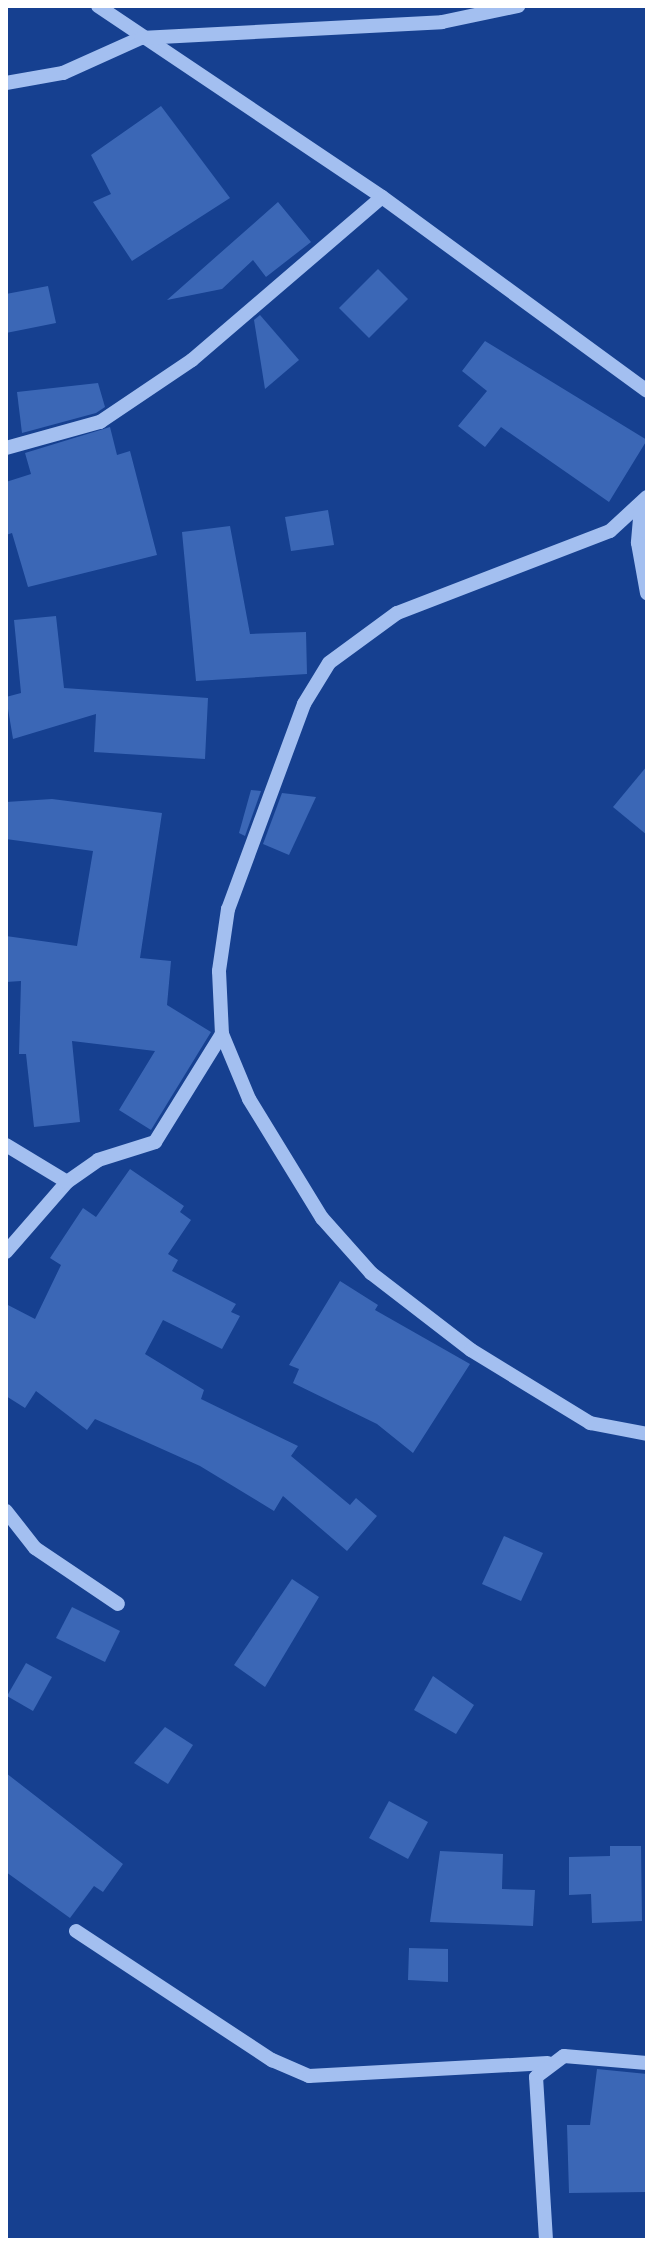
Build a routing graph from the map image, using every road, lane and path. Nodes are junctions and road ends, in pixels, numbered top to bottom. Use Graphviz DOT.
graph roads {
  1 [pos="98,6"];
  2 [pos="518,6"];
  3 [pos="141,38"];
  4 [pos="6,83"];
  5 [pos="382,197"];
  6 [pos="647,391"];
  7 [pos="6,448"];
  8 [pos="644,502"];
  9 [pos="647,593"];
  10 [pos="222,1034"];
  11 [pos="6,1145"];
  12 [pos="67,1182"];
  13 [pos="6,1252"];
  14 [pos="647,1434"];
  15 [pos="6,1511"];
  16 [pos="118,1604"];
  17 [pos="76,1931"];
  18 [pos="548,2063"];
  19 [pos="647,2063"];
  20 [pos="546,2240"];
  1 -- 3 [label="street"];
  2 -- 3 [label="street"];
  3 -- 4 [label="street"];
  3 -- 5 [label="street"];
  5 -- 6 [label="street"];
  5 -- 7 [label="street"];
  8 -- 9 [label="street"];
  8 -- 10 [label="street"];
  10 -- 12 [label="street"];
  10 -- 14 [label="street"];
  11 -- 12 [label="street"];
  12 -- 13 [label="street"];
  15 -- 16 [label="street"];
  17 -- 18 [label="street"];
  18 -- 19 [label="street"];
  18 -- 20 [label="street"];
}
